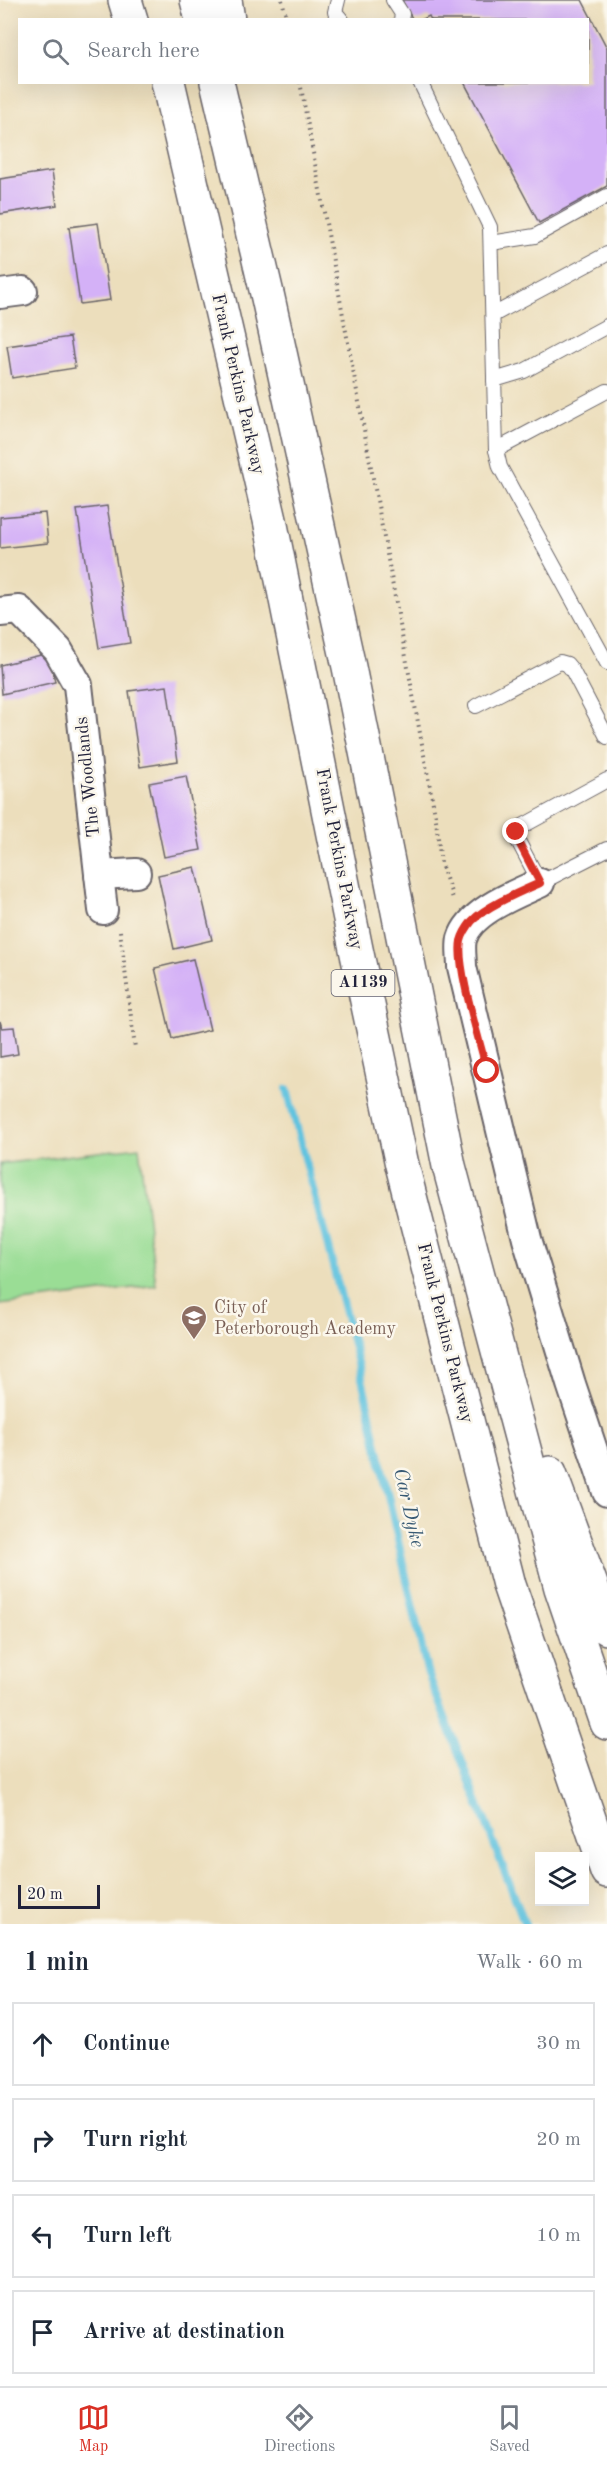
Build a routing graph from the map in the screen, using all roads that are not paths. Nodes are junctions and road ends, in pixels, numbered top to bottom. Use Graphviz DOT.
graph roads {
  1 [pos="125,0"];
  2 [pos="149,0"];
  3 [pos="197,0"];
  4 [pos="225,0"];
  5 [pos="338,0"];
  6 [pos="393,0"];
  7 [pos="130,18"];
  8 [pos="153,18"];
  9 [pos="202,18"];
  10 [pos="228,18"];
  11 [pos="340,18"];
  12 [pos="401,18"];
  13 [pos="153,84"];
  14 [pos="168,84"];
  15 [pos="217,84"];
  16 [pos="237,84"];
  17 [pos="421,84"];
  18 [pos="607,196"];
  19 [pos="491,243"];
  20 [pos="607,254"];
  21 [pos="210,264"];
  22 [pos="268,298"];
  23 [pos="493,315"];
  24 [pos="607,326"];
  25 [pos="494,380"];
  26 [pos="607,391"];
  27 [pos="496,450"];
  28 [pos="0,612"];
  29 [pos="607,663"];
  30 [pos="476,706"];
  31 [pos="607,737"];
  32 [pos="607,780"];
  33 [pos="607,849"];
  34 [pos="136,873"];
  35 [pos="99,874"];
  36 [pos="540,883"];
  37 [pos="103,910"];
  38 [pos="481,1286"];
  39 [pos="607,1492"];
  40 [pos="607,1628"];
  41 [pos="607,1723"];
  42 [pos="607,1870"];
  1 -- 7 [label="highway"];
  2 -- 8 [label="highway"];
  3 -- 9 [label="highway"];
  4 -- 10 [label="highway"];
  5 -- 11 [label="lane"];
  6 -- 12 [label="lane"];
  13 -- 21 [label="highway"];
  14 -- 21 [label="highway, Frank Perkins Parkway / A1139"];
  15 -- 22 [label="highway, A1139"];
  16 -- 22 [label="highway"];
  17 -- 19 [label="lane"];
  18 -- 19 [label="lane"];
  19 -- 23 [label="lane"];
  20 -- 23 [label="lane"];
  21 -- 42 [label="highway, Frank Perkins Parkway / A1139"];
  22 -- 38 [label="highway, A1139"];
  23 -- 25 [label="lane"];
  24 -- 25 [label="lane"];
  25 -- 27 [label="lane"];
  26 -- 27 [label="lane"];
  27 -- 29 [label="lane"];
  28 -- 35 [label="street, The Woodlands"];
  30 -- 31 [label="lane"];
  32 -- 36 [label="lane"];
  33 -- 36 [label="lane"];
  34 -- 35 [label="street"];
  35 -- 37 [label="street, The Woodlands"];
  36 -- 39 [label="street"];
  38 -- 40 [label="highway"];
  38 -- 41 [label="highway, A1139"];
}
